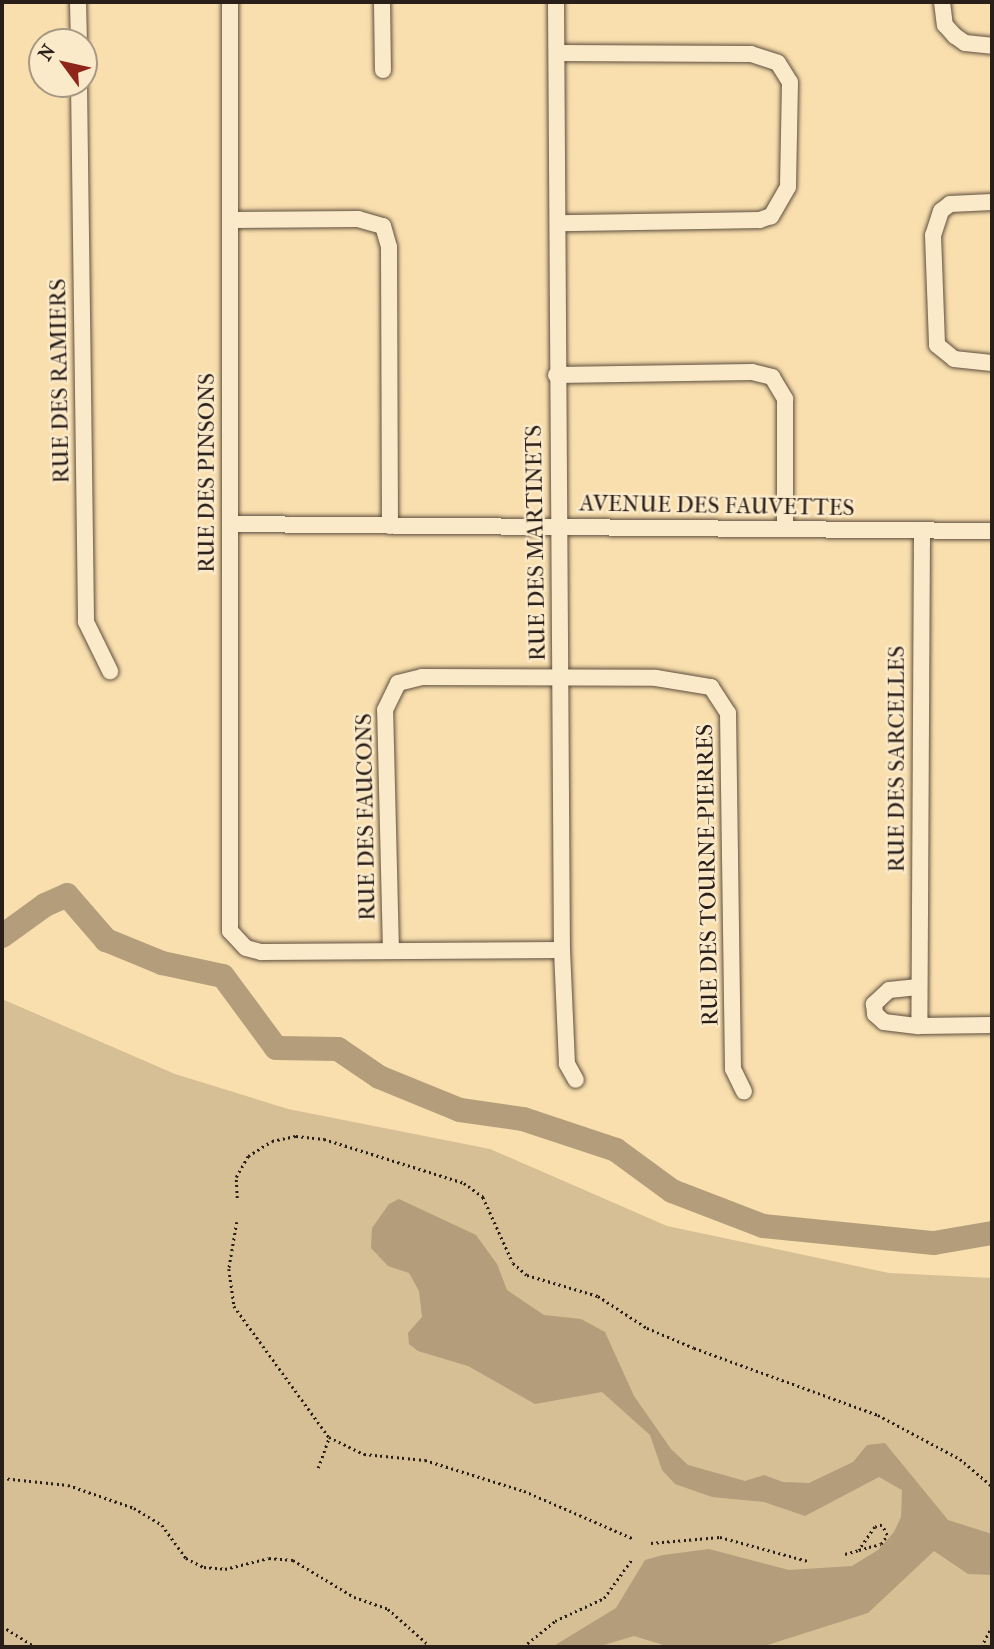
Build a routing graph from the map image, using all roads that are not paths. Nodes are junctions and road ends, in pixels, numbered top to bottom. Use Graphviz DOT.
graph roads {
  1 [pos="78,2"];
  2 [pos="230,2"];
  3 [pos="382,2"];
  4 [pos="556,2"];
  5 [pos="942,2"];
  6 [pos="79,28"];
  7 [pos="992,46"];
  8 [pos="557,53"];
  9 [pos="383,70"];
  10 [pos="79,98"];
  11 [pos="992,202"];
  12 [pos="230,220"];
  13 [pos="558,223"];
  14 [pos="992,363"];
  15 [pos="556,375"];
  16 [pos="230,524"];
  17 [pos="390,526"];
  18 [pos="558,527"];
  19 [pos="785,530"];
  20 [pos="922,530"];
  21 [pos="992,531"];
  22 [pos="110,671"];
  23 [pos="561,680"];
  24 [pos="562,950"];
  25 [pos="391,951"];
  26 [pos="918,987"];
  27 [pos="992,1025"];
  28 [pos="919,1026"];
  29 [pos="576,1080"];
  30 [pos="744,1092"];
  1 -- 6 [label="street"];
  2 -- 12 [label="street, RUE DES PINSONS"];
  3 -- 9 [label="street"];
  4 -- 8 [label="street, RUE DES MARTINETS"];
  5 -- 7 [label="street"];
  8 -- 13 [label="street, RUE DES MARTINETS"];
  8 -- 13 [label="street"];
  10 -- 22 [label="street, RUE DES RAMIERS"];
  11 -- 14 [label="street"];
  12 -- 16 [label="street, RUE DES PINSONS"];
  12 -- 17 [label="street"];
  13 -- 15 [label="street, RUE DES MARTINETS"];
  15 -- 18 [label="street, RUE DES MARTINETS"];
  15 -- 19 [label="street"];
  16 -- 17 [label="street, AVENUE DES FAUVETTES"];
  16 -- 25 [label="street, RUE DES PINSONS"];
  17 -- 18 [label="street, AVENUE DES FAUVETTES"];
  18 -- 19 [label="street, AVENUE DES FAUVETTES"];
  18 -- 23 [label="street, RUE DES MARTINETS"];
  19 -- 20 [label="street, AVENUE DES FAUVETTES"];
  20 -- 21 [label="street, AVENUE DES FAUVETTES"];
  20 -- 26 [label="street, RUE DES SARCELLES"];
  23 -- 24 [label="street, RUE DES MARTINETS"];
  23 -- 25 [label="street, RUE DES FAUCONS"];
  23 -- 30 [label="street, RUE DES TOURNE-PIERRES"];
  24 -- 25 [label="street"];
  24 -- 29 [label="street, RUE DES MARTINETS"];
  26 -- 28 [label="street, RUE DES SARCELLES"];
  26 -- 28 [label="street"];
  27 -- 28 [label="street"];
}
